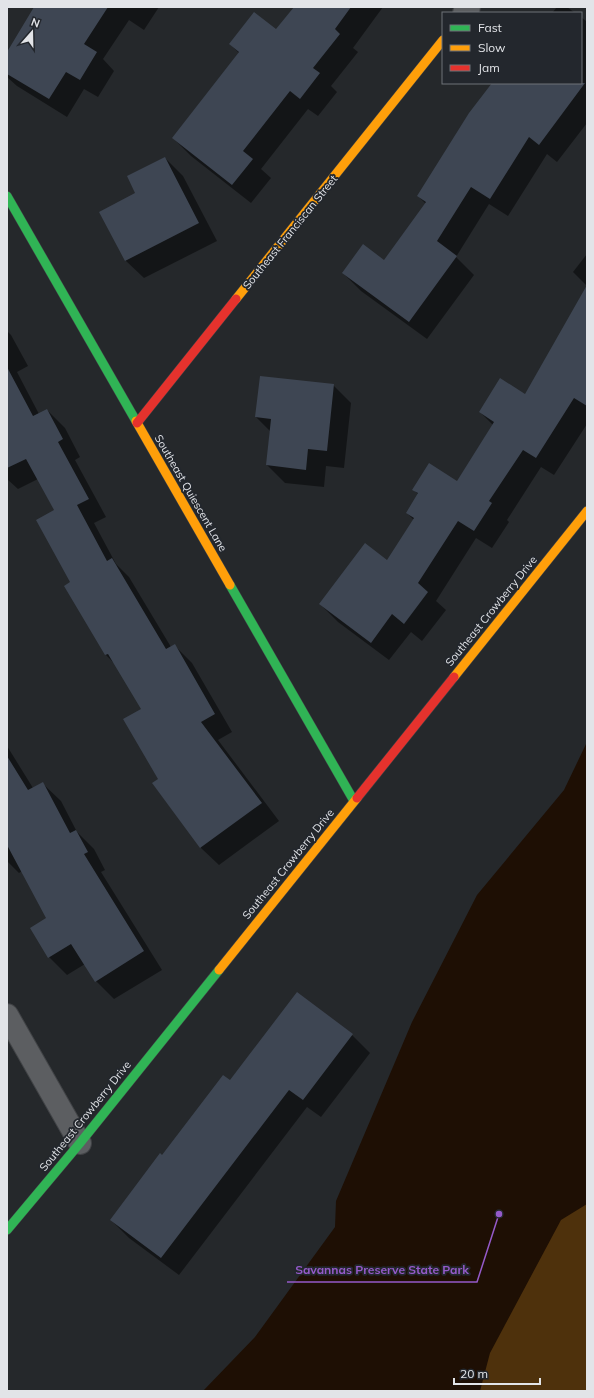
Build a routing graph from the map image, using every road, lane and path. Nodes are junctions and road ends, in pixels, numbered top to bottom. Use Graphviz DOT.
graph roads {
  1 [pos="442,41"];
  2 [pos="7,196"];
  3 [pos="137,423"];
  4 [pos="587,511"];
  5 [pos="354,801"];
  6 [pos="7,1015"];
  7 [pos="80,1142"];
  8 [pos="7,1230"];
  1 -- 3 [label="street, Southeast Franciscan Street"];
  2 -- 3 [label="street, Southeast Quiescent Lane"];
  3 -- 5 [label="street, Southeast Quiescent Lane"];
  4 -- 5 [label="street, Southeast Crowberry Drive"];
  5 -- 7 [label="street, Southeast Crowberry Drive"];
  6 -- 7 [label="street"];
  7 -- 8 [label="street, Southeast Crowberry Drive"];
}
